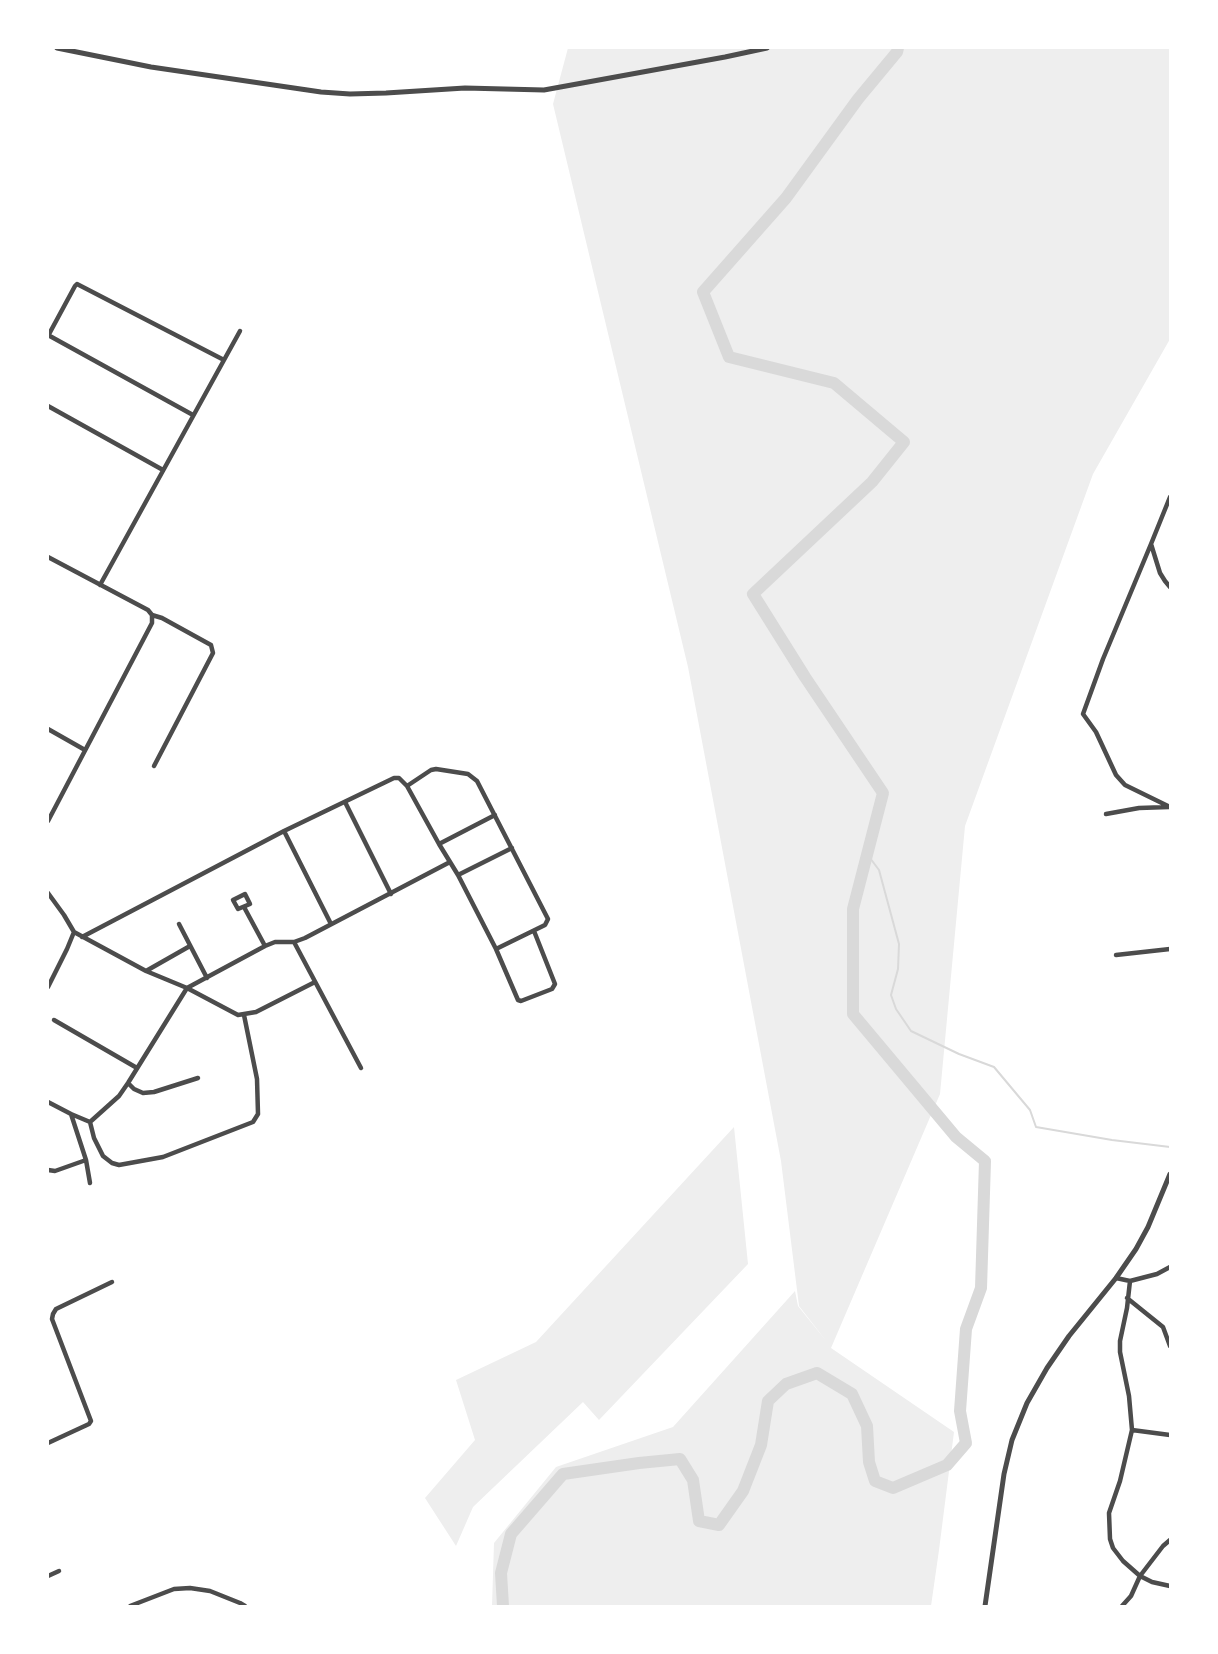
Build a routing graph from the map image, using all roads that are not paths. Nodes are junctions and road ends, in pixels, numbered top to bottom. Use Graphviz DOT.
graph roads {
  1 [pos="57,48"];
  2 [pos="767,48"];
  3 [pos="240,331"];
  4 [pos="48,336"];
  5 [pos="224,360"];
  6 [pos="48,406"];
  7 [pos="193,415"];
  8 [pos="163,470"];
  9 [pos="1170,497"];
  10 [pos="1150,544"];
  11 [pos="48,557"];
  12 [pos="100,585"];
  13 [pos="1170,587"];
  14 [pos="152,615"];
  15 [pos="48,729"];
  16 [pos="85,750"];
  17 [pos="154,766"];
  18 [pos="407,786"];
  19 [pos="345,802"];
  20 [pos="1170,807"];
  21 [pos="1106,814"];
  22 [pos="495,815"];
  23 [pos="48,821"];
  24 [pos="284,831"];
  25 [pos="438,844"];
  26 [pos="512,848"];
  27 [pos="450,862"];
  28 [pos="458,875"];
  29 [pos="48,893"];
  30 [pos="391,894"];
  31 [pos="244,907"];
  32 [pos="179,924"];
  33 [pos="331,924"];
  34 [pos="534,931"];
  35 [pos="74,932"];
  36 [pos="82,937"];
  37 [pos="294,942"];
  38 [pos="190,946"];
  39 [pos="264,946"];
  40 [pos="496,949"];
  41 [pos="1170,949"];
  42 [pos="1116,956"];
  43 [pos="146,971"];
  44 [pos="207,978"];
  45 [pos="315,982"];
  46 [pos="48,987"];
  47 [pos="187,988"];
  48 [pos="244,1015"];
  49 [pos="54,1020"];
  50 [pos="137,1068"];
  51 [pos="361,1068"];
  52 [pos="198,1078"];
  53 [pos="128,1083"];
  54 [pos="48,1102"];
  55 [pos="71,1114"];
  56 [pos="90,1122"];
  57 [pos="86,1160"];
  58 [pos="48,1170"];
  59 [pos="1170,1174"];
  60 [pos="90,1183"];
  61 [pos="1170,1267"];
  62 [pos="1116,1278"];
  63 [pos="1130,1281"];
  64 [pos="112,1282"];
  65 [pos="1127,1298"];
  66 [pos="1170,1346"];
  67 [pos="1132,1430"];
  68 [pos="1170,1435"];
  69 [pos="48,1443"];
  70 [pos="1170,1540"];
  71 [pos="59,1571"];
  72 [pos="48,1576"];
  73 [pos="1140,1576"];
  74 [pos="1170,1586"];
  75 [pos="130,1606"];
  76 [pos="245,1606"];
  77 [pos="984,1606"];
  78 [pos="1122,1606"];
  1 -- 2 [label="street"];
  3 -- 5 [label="street"];
  4 -- 5 [label="street"];
  4 -- 7 [label="street"];
  5 -- 7 [label="street"];
  6 -- 8 [label="street"];
  7 -- 8 [label="street"];
  8 -- 12 [label="street"];
  9 -- 10 [label="street"];
  10 -- 13 [label="street"];
  10 -- 20 [label="street"];
  11 -- 12 [label="street"];
  12 -- 14 [label="street"];
  14 -- 16 [label="street"];
  14 -- 17 [label="street"];
  15 -- 16 [label="street"];
  16 -- 23 [label="street"];
  18 -- 19 [label="street"];
  18 -- 22 [label="street"];
  18 -- 25 [label="street"];
  19 -- 24 [label="street"];
  19 -- 30 [label="street"];
  20 -- 21 [label="street"];
  22 -- 25 [label="street"];
  22 -- 26 [label="street"];
  24 -- 33 [label="street"];
  24 -- 36 [label="street"];
  25 -- 27 [label="street"];
  26 -- 28 [label="street"];
  26 -- 34 [label="street"];
  27 -- 28 [label="street"];
  27 -- 30 [label="street"];
  28 -- 40 [label="street"];
  29 -- 35 [label="street"];
  30 -- 33 [label="street"];
  31 -- 39 [label="street"];
  32 -- 38 [label="street"];
  33 -- 37 [label="street"];
  34 -- 40 [label="street"];
  34 -- 40 [label="street"];
  35 -- 36 [label="street"];
  35 -- 46 [label="street"];
  36 -- 43 [label="street"];
  37 -- 39 [label="street"];
  37 -- 45 [label="street"];
  38 -- 43 [label="street"];
  38 -- 44 [label="street"];
  39 -- 44 [label="street"];
  41 -- 42 [label="street"];
  43 -- 47 [label="street"];
  44 -- 47 [label="street"];
  45 -- 48 [label="street"];
  45 -- 51 [label="street"];
  47 -- 48 [label="street"];
  47 -- 50 [label="street"];
  48 -- 56 [label="street"];
  49 -- 50 [label="street"];
  50 -- 53 [label="street"];
  52 -- 53 [label="street"];
  53 -- 56 [label="street"];
  54 -- 55 [label="street"];
  55 -- 56 [label="street"];
  55 -- 57 [label="street"];
  57 -- 58 [label="street"];
  57 -- 60 [label="street"];
  59 -- 62 [label="street"];
  61 -- 63 [label="street"];
  62 -- 63 [label="street"];
  62 -- 77 [label="street"];
  63 -- 65 [label="street"];
  64 -- 69 [label="street"];
  65 -- 66 [label="street"];
  65 -- 67 [label="street"];
  67 -- 68 [label="street"];
  67 -- 73 [label="street"];
  70 -- 73 [label="street"];
  71 -- 72 [label="street"];
  73 -- 74 [label="street"];
  73 -- 78 [label="street"];
  75 -- 76 [label="street"];
}
